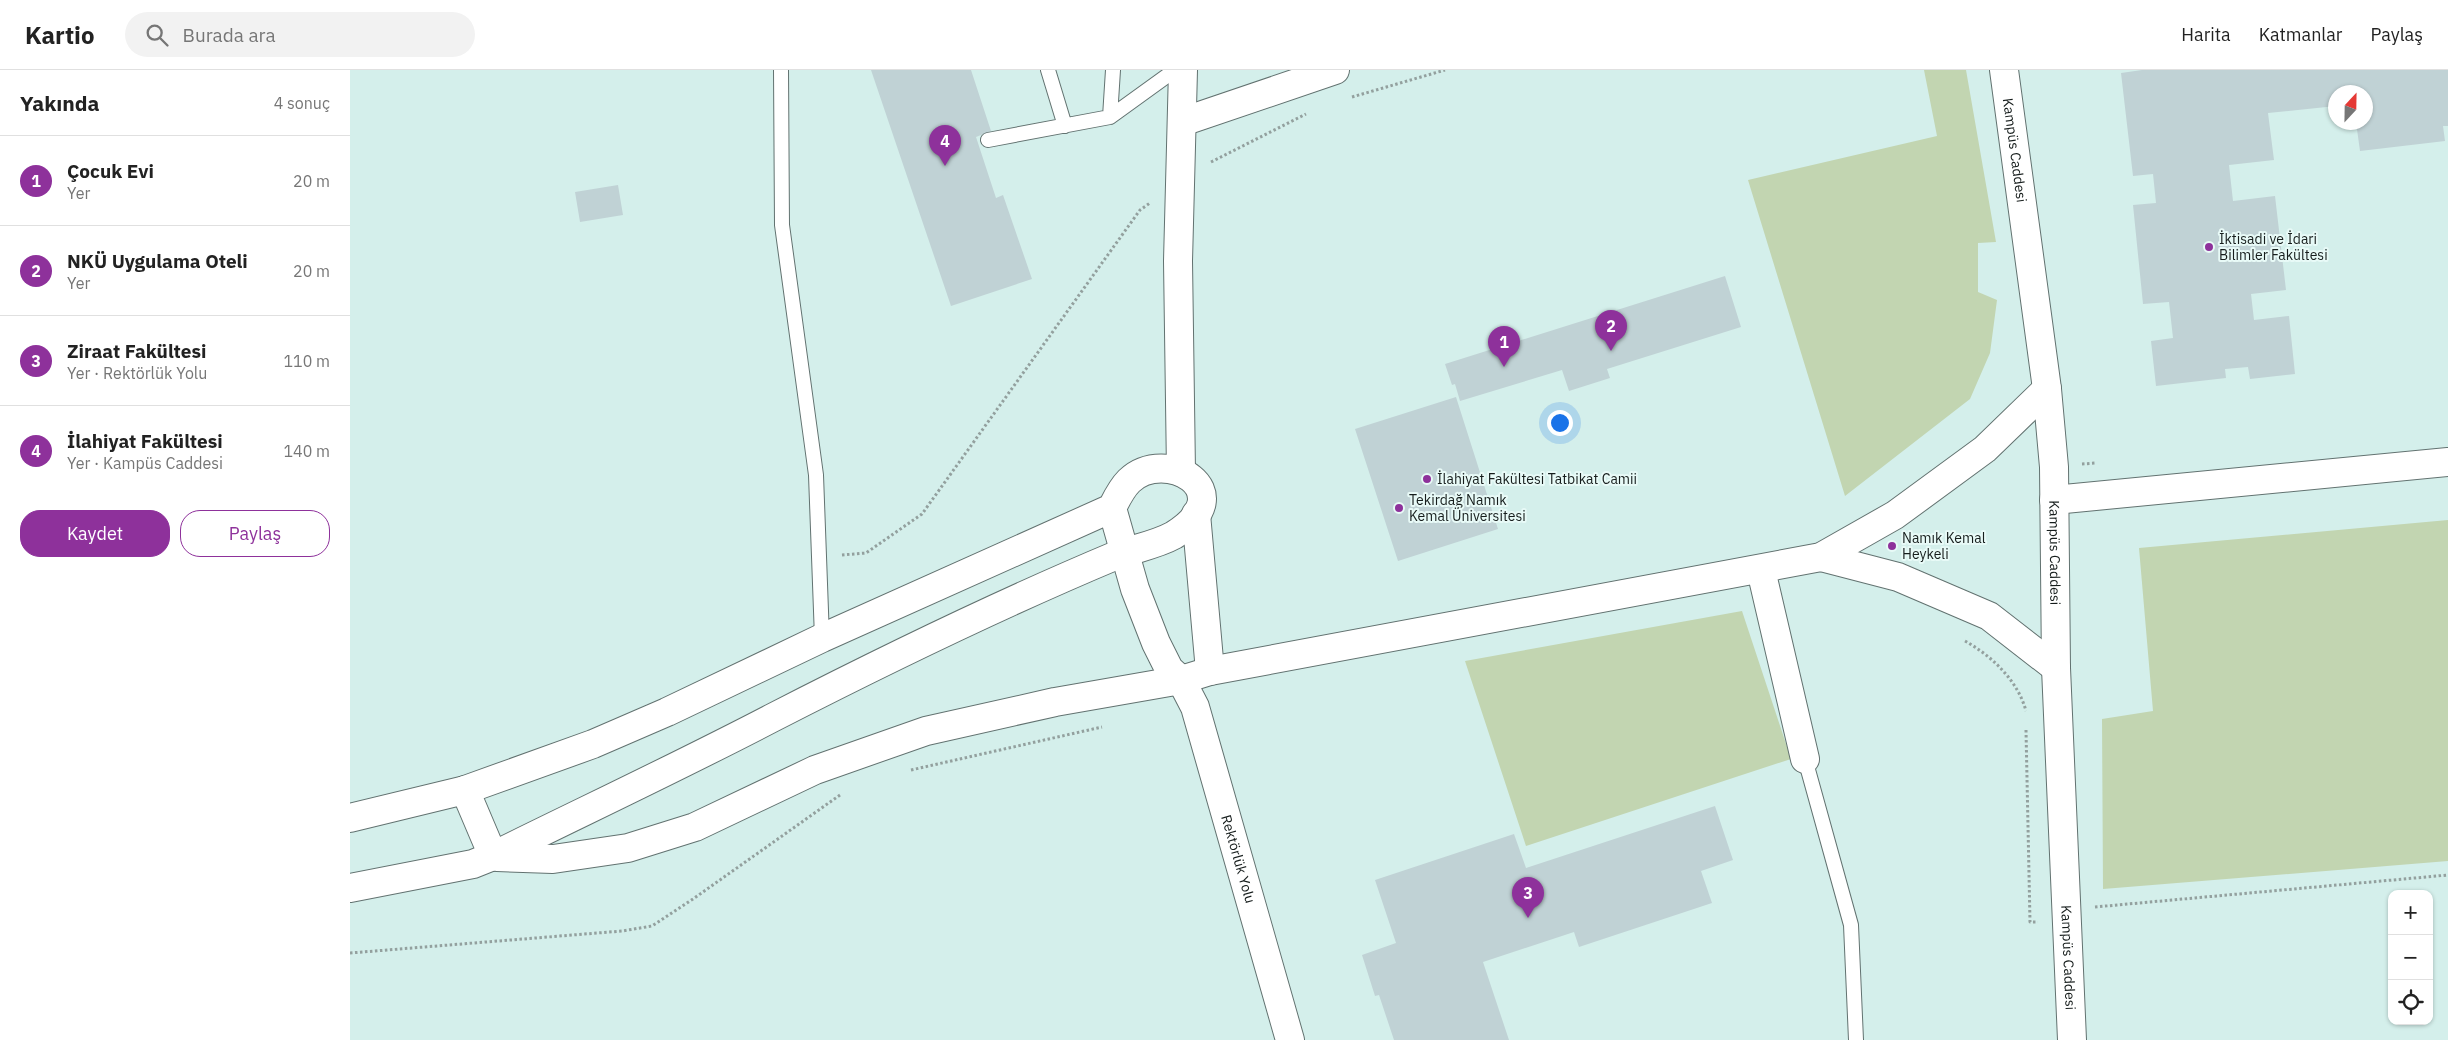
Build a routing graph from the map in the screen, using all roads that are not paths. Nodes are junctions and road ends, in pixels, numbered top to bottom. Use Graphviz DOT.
graph roads {
  1 [pos="782,70"];
  2 [pos="1048,70"];
  3 [pos="1113,70"];
  4 [pos="1175,70"];
  5 [pos="1184,70"];
  6 [pos="1289,70"];
  7 [pos="2004,70"];
  8 [pos="1328,72"];
  9 [pos="1110,117"];
  10 [pos="1182,122"];
  11 [pos="1065,126"];
  12 [pos="988,140"];
  13 [pos="2047,388"];
  14 [pos="2448,462"];
  15 [pos="1181,472"];
  16 [pos="2054,500"];
  17 [pos="1112,508"];
  18 [pos="1196,514"];
  19 [pos="1125,552"];
  20 [pos="1822,557"];
  21 [pos="1761,570"];
  22 [pos="822,638"];
  23 [pos="2056,668"];
  24 [pos="1210,672"];
  25 [pos="1181,680"];
  26 [pos="1805,758"];
  27 [pos="465,790"];
  28 [pos="350,818"];
  29 [pos="493,856"];
  30 [pos="350,888"];
  31 [pos="1290,1040"];
  32 [pos="1856,1040"];
  33 [pos="2072,1040"];
  1 -- 22 [label="lane"];
  2 -- 11 [label="lane"];
  3 -- 9 [label="lane"];
  4 -- 9 [label="lane"];
  5 -- 10 [label="street"];
  6 -- 8 [label="street"];
  7 -- 13 [label="street, Kampüs Caddesi"];
  8 -- 10 [label="street"];
  9 -- 11 [label="lane"];
  10 -- 15 [label="street"];
  11 -- 12 [label="lane"];
  13 -- 16 [label="street, Kampüs Caddesi"];
  13 -- 20 [label="street"];
  14 -- 16 [label="street"];
  15 -- 17 [label="street"];
  15 -- 18 [label="street"];
  16 -- 23 [label="street, Kampüs Caddesi"];
  17 -- 19 [label="street"];
  17 -- 22 [label="street"];
  18 -- 19 [label="street"];
  18 -- 24 [label="street"];
  19 -- 25 [label="street, Rektörlük Yolu"];
  19 -- 29 [label="street"];
  20 -- 21 [label="street"];
  20 -- 23 [label="street"];
  21 -- 24 [label="street"];
  21 -- 26 [label="street"];
  22 -- 27 [label="street"];
  23 -- 33 [label="street, Kampüs Caddesi"];
  24 -- 25 [label="street"];
  25 -- 29 [label="street"];
  25 -- 31 [label="street, Rektörlük Yolu"];
  26 -- 32 [label="lane"];
  27 -- 28 [label="street"];
  27 -- 29 [label="street"];
  29 -- 30 [label="street"];
}
